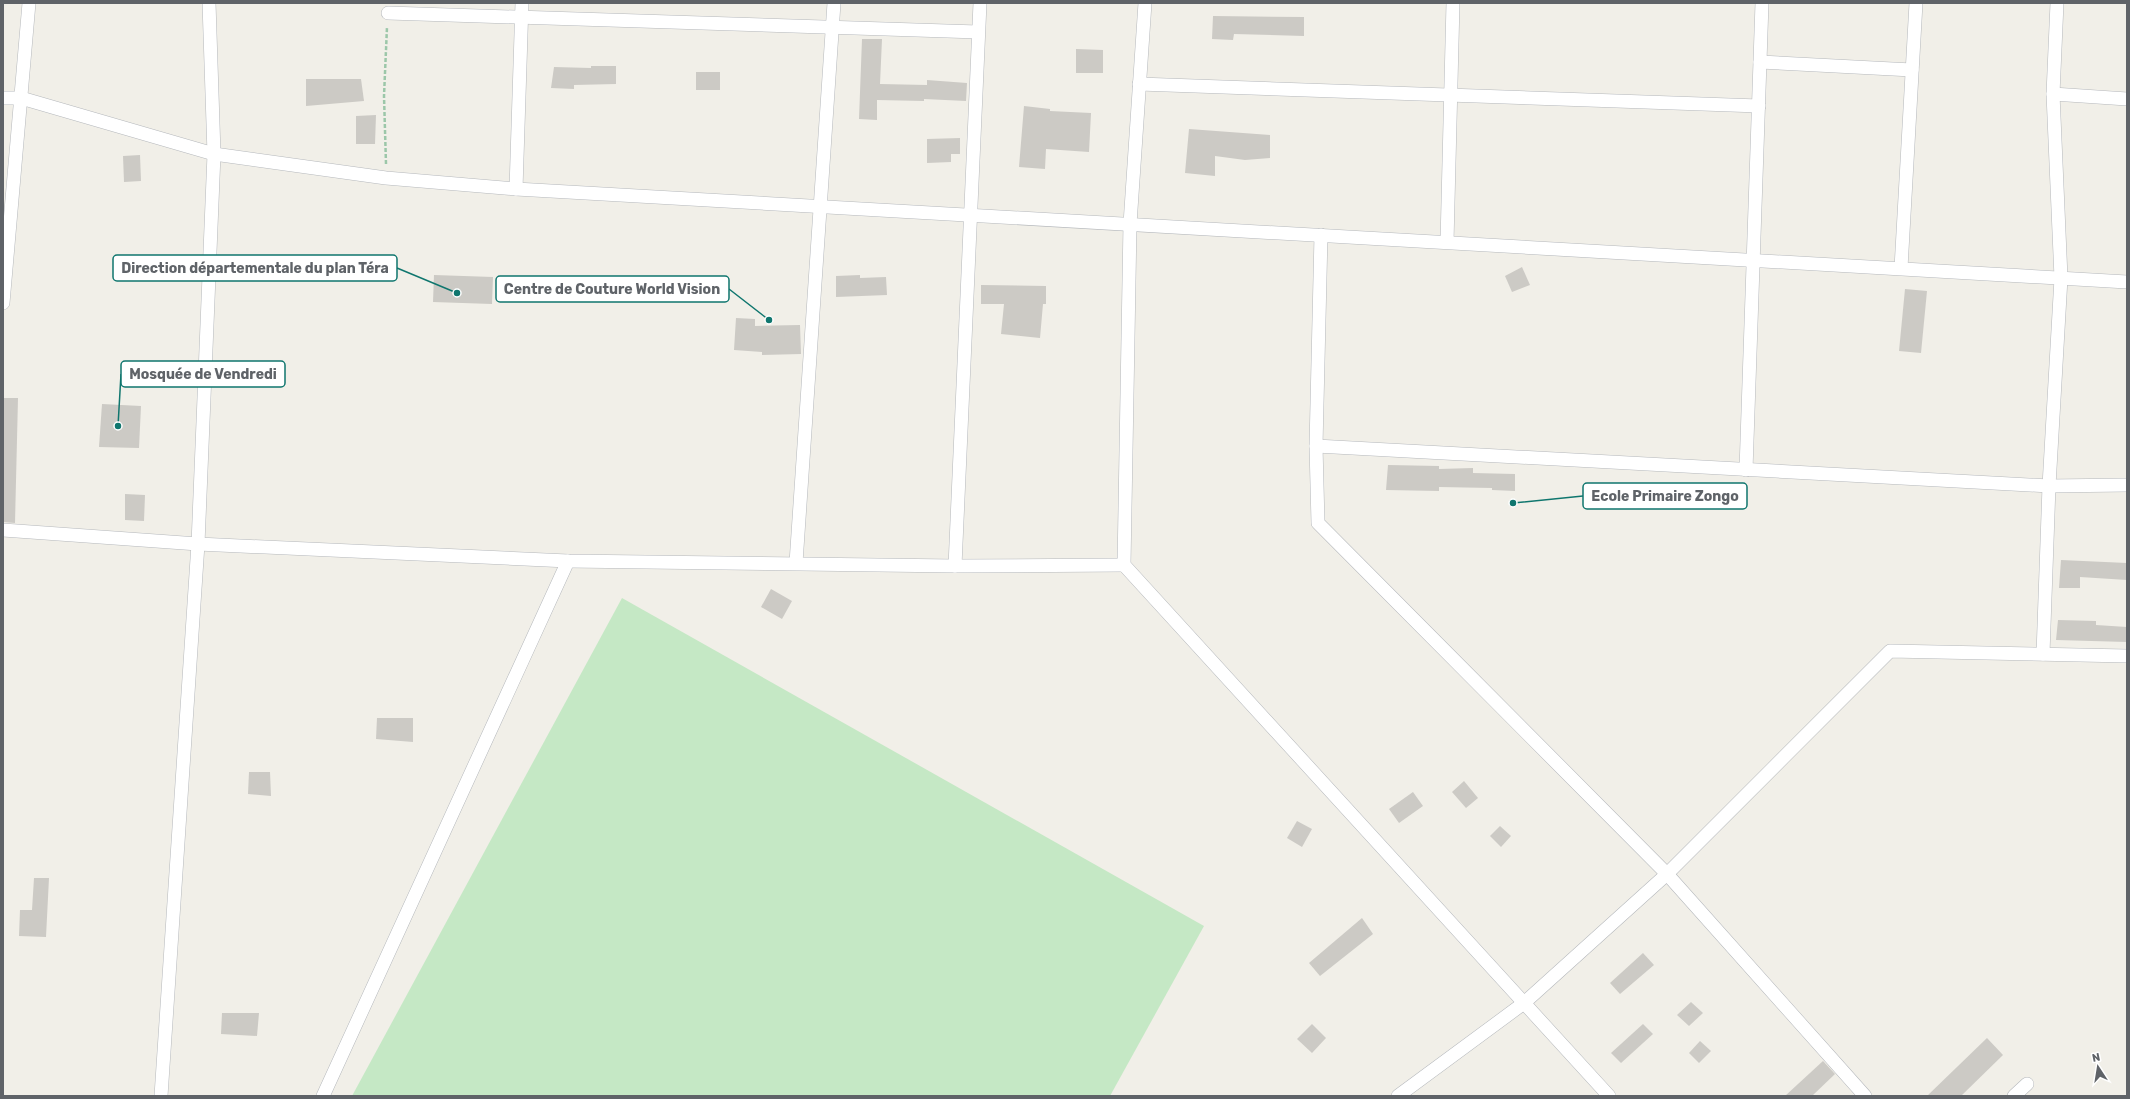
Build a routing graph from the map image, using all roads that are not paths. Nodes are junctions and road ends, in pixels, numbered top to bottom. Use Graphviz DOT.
graph roads {
  1 [pos="29,3"];
  2 [pos="209,3"];
  3 [pos="522,3"];
  4 [pos="834,3"];
  5 [pos="980,3"];
  6 [pos="1145,3"];
  7 [pos="1453,3"];
  8 [pos="1762,3"];
  9 [pos="1916,3"];
  10 [pos="2057,3"];
  11 [pos="388,13"];
  12 [pos="522,17"];
  13 [pos="832,28"];
  14 [pos="978,32"];
  15 [pos="1760,62"];
  16 [pos="1912,70"];
  17 [pos="1140,84"];
  18 [pos="2053,94"];
  19 [pos="1451,96"];
  20 [pos="3,98"];
  21 [pos="21,98"];
  22 [pos="2127,99"];
  23 [pos="1759,106"];
  24 [pos="214,154"];
  25 [pos="516,189"];
  26 [pos="820,206"];
  27 [pos="970,215"];
  28 [pos="1130,224"];
  29 [pos="1321,235"];
  30 [pos="1447,242"];
  31 [pos="1754,260"];
  32 [pos="1901,268"];
  33 [pos="2061,278"];
  34 [pos="2127,282"];
  35 [pos="3,303"];
  36 [pos="1316,446"];
  37 [pos="1746,470"];
  38 [pos="2127,485"];
  39 [pos="2050,486"];
  40 [pos="3,530"];
  41 [pos="198,544"];
  42 [pos="568,561"];
  43 [pos="796,563"];
  44 [pos="1124,565"];
  45 [pos="955,566"];
  46 [pos="2043,654"];
  47 [pos="2127,656"];
  48 [pos="1667,874"];
  49 [pos="1524,1003"];
  50 [pos="2027,1084"];
  51 [pos="161,1096"];
  52 [pos="324,1096"];
  53 [pos="1398,1096"];
  54 [pos="1609,1096"];
  55 [pos="1865,1096"];
  56 [pos="2014,1096"];
  1 -- 21 [label="street"];
  2 -- 24 [label="street"];
  3 -- 12 [label="street"];
  4 -- 13 [label="street"];
  5 -- 14 [label="street"];
  6 -- 17 [label="street"];
  7 -- 19 [label="street"];
  8 -- 15 [label="street"];
  9 -- 16 [label="street"];
  10 -- 18 [label="street"];
  11 -- 12 [label="street"];
  12 -- 13 [label="street"];
  12 -- 25 [label="street"];
  13 -- 14 [label="street"];
  13 -- 26 [label="street"];
  14 -- 27 [label="street"];
  15 -- 16 [label="street"];
  15 -- 23 [label="street"];
  16 -- 32 [label="street"];
  17 -- 19 [label="street"];
  17 -- 28 [label="street"];
  18 -- 22 [label="street"];
  18 -- 33 [label="street"];
  19 -- 23 [label="street"];
  19 -- 30 [label="street"];
  20 -- 21 [label="street"];
  21 -- 24 [label="street"];
  21 -- 35 [label="street"];
  23 -- 31 [label="street"];
  24 -- 25 [label="street"];
  24 -- 41 [label="street"];
  25 -- 26 [label="street"];
  26 -- 27 [label="street"];
  26 -- 43 [label="street"];
  27 -- 28 [label="street"];
  27 -- 45 [label="street"];
  28 -- 29 [label="street"];
  28 -- 44 [label="street"];
  29 -- 30 [label="street"];
  29 -- 36 [label="street"];
  30 -- 31 [label="street"];
  31 -- 32 [label="street"];
  31 -- 37 [label="street"];
  32 -- 33 [label="street"];
  33 -- 34 [label="street"];
  33 -- 39 [label="street"];
  36 -- 37 [label="street"];
  36 -- 48 [label="street"];
  37 -- 39 [label="street"];
  38 -- 39 [label="street"];
  39 -- 46 [label="street"];
  40 -- 41 [label="street"];
  41 -- 42 [label="street"];
  41 -- 51 [label="street"];
  42 -- 43 [label="street"];
  42 -- 52 [label="street"];
  43 -- 45 [label="street"];
  44 -- 45 [label="street"];
  44 -- 49 [label="street"];
  46 -- 47 [label="street"];
  46 -- 48 [label="street"];
  48 -- 49 [label="street"];
  48 -- 55 [label="street"];
  49 -- 53 [label="street"];
  49 -- 54 [label="street"];
  50 -- 56 [label="street"];
}
